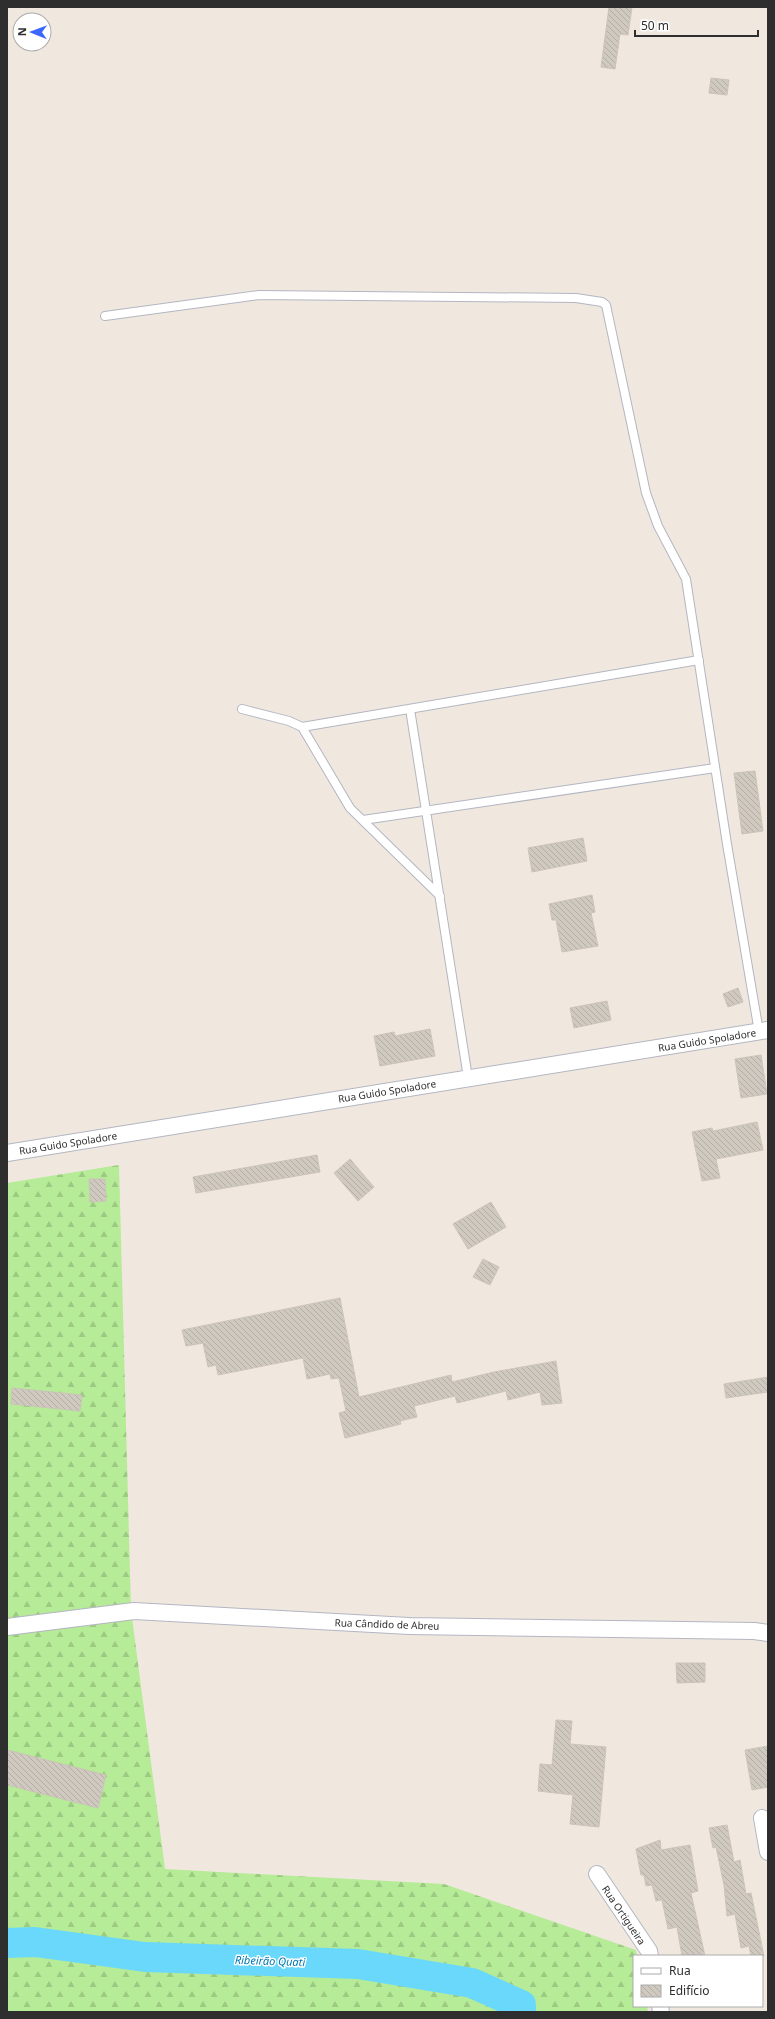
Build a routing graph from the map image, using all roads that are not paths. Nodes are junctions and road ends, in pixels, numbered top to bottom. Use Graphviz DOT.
graph roads {
  1 [pos="105,316"];
  2 [pos="699,660"];
  3 [pos="242,709"];
  4 [pos="410,709"];
  5 [pos="302,727"];
  6 [pos="715,768"];
  7 [pos="427,810"];
  8 [pos="363,820"];
  9 [pos="440,896"];
  10 [pos="763,1031"];
  11 [pos="468,1078"];
  12 [pos="7,1153"];
  13 [pos="7,1627"];
  14 [pos="768,1633"];
  15 [pos="762,1818"];
  16 [pos="768,1852"];
  17 [pos="597,1874"];
  18 [pos="650,1955"];
  1 -- 2 [label="lane"];
  2 -- 4 [label="lane"];
  2 -- 6 [label="lane"];
  3 -- 5 [label="lane"];
  4 -- 5 [label="lane"];
  4 -- 7 [label="lane"];
  5 -- 8 [label="lane"];
  6 -- 7 [label="lane"];
  6 -- 10 [label="lane"];
  7 -- 8 [label="lane"];
  7 -- 9 [label="lane"];
  8 -- 9 [label="lane"];
  9 -- 11 [label="lane"];
  10 -- 11 [label="street, Rua Guido Spoladore"];
  11 -- 12 [label="street, Rua Guido Spoladore"];
  13 -- 14 [label="street, Rua Cândido de Abreu"];
  15 -- 16 [label="street"];
  17 -- 18 [label="street, Rua Ortigueira"];
}
